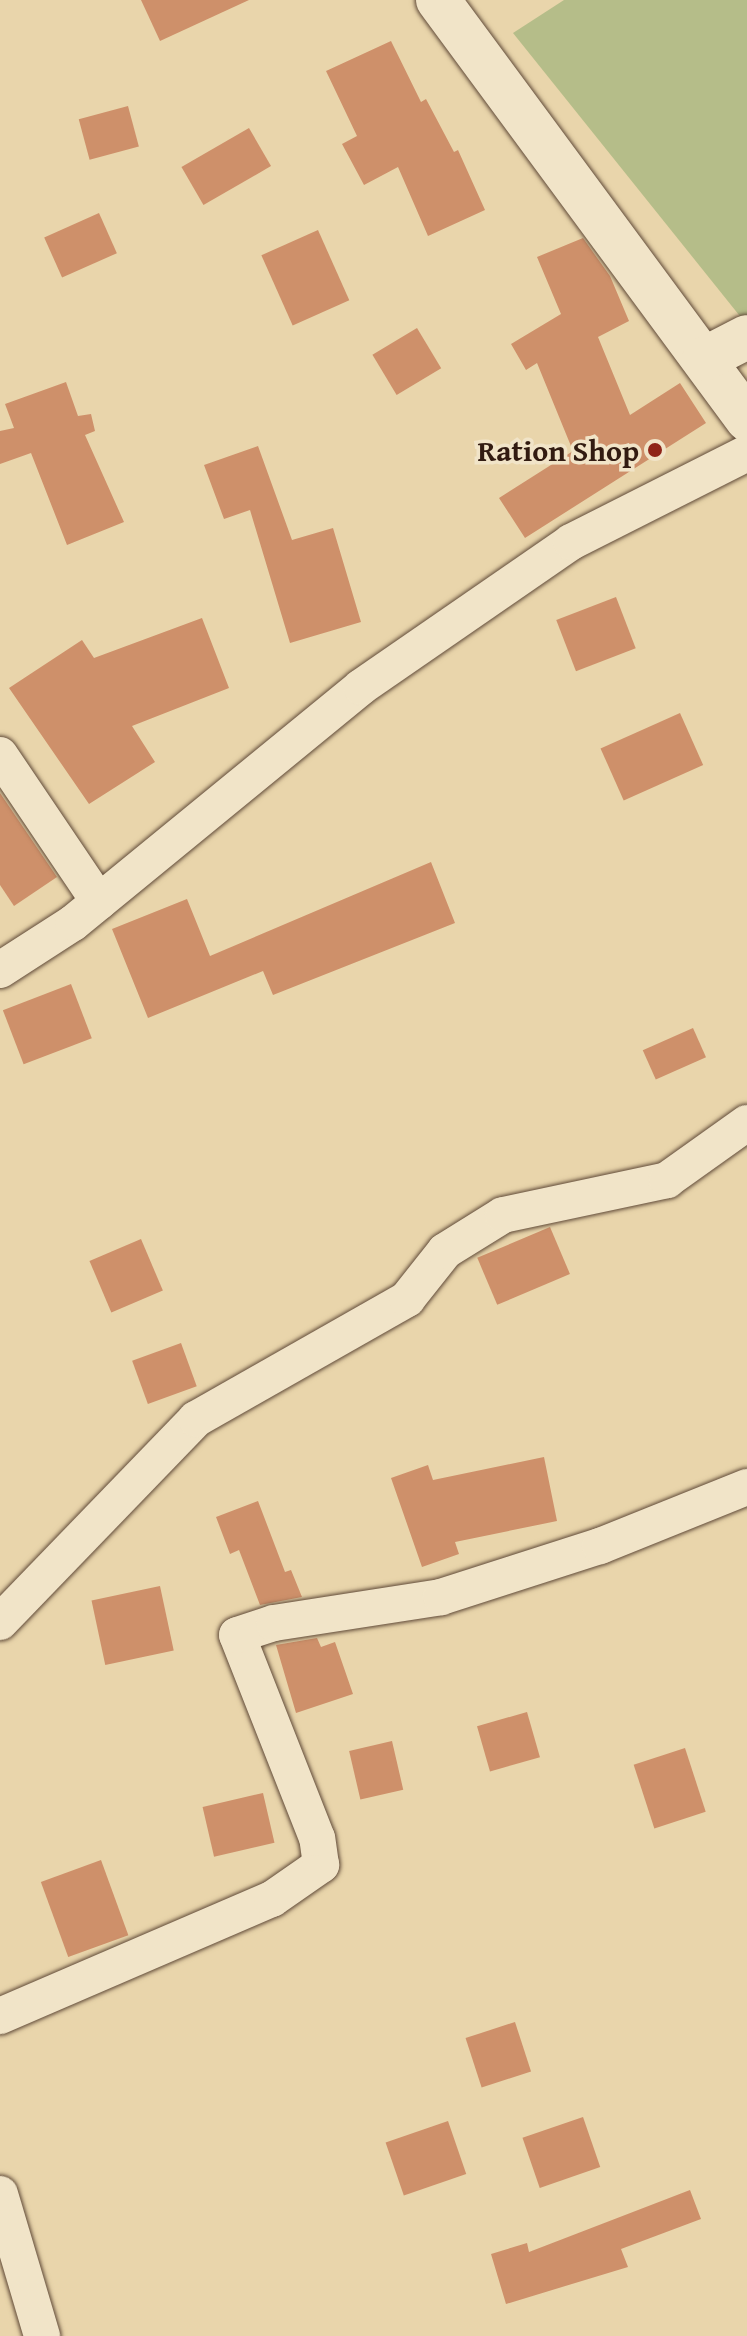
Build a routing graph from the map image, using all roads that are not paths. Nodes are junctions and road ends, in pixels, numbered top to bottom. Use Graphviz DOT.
graph roads {
  1 [pos="438,0"];
  2 [pos="747,337"];
  3 [pos="704,359"];
  4 [pos="747,419"];
  5 [pos="747,453"];
  6 [pos="0,755"];
  7 [pos="99,902"];
  8 [pos="0,970"];
  9 [pos="747,1123"];
  10 [pos="747,1487"];
  11 [pos="0,1622"];
  12 [pos="0,2016"];
  13 [pos="0,2194"];
  14 [pos="42,2336"];
  1 -- 3 [label="main road"];
  2 -- 3 [label="main road"];
  3 -- 4 [label="main road"];
  5 -- 7 [label="street"];
  6 -- 7 [label="street"];
  7 -- 8 [label="street"];
  9 -- 11 [label="street"];
  10 -- 12 [label="street"];
  13 -- 14 [label="street"];
}
